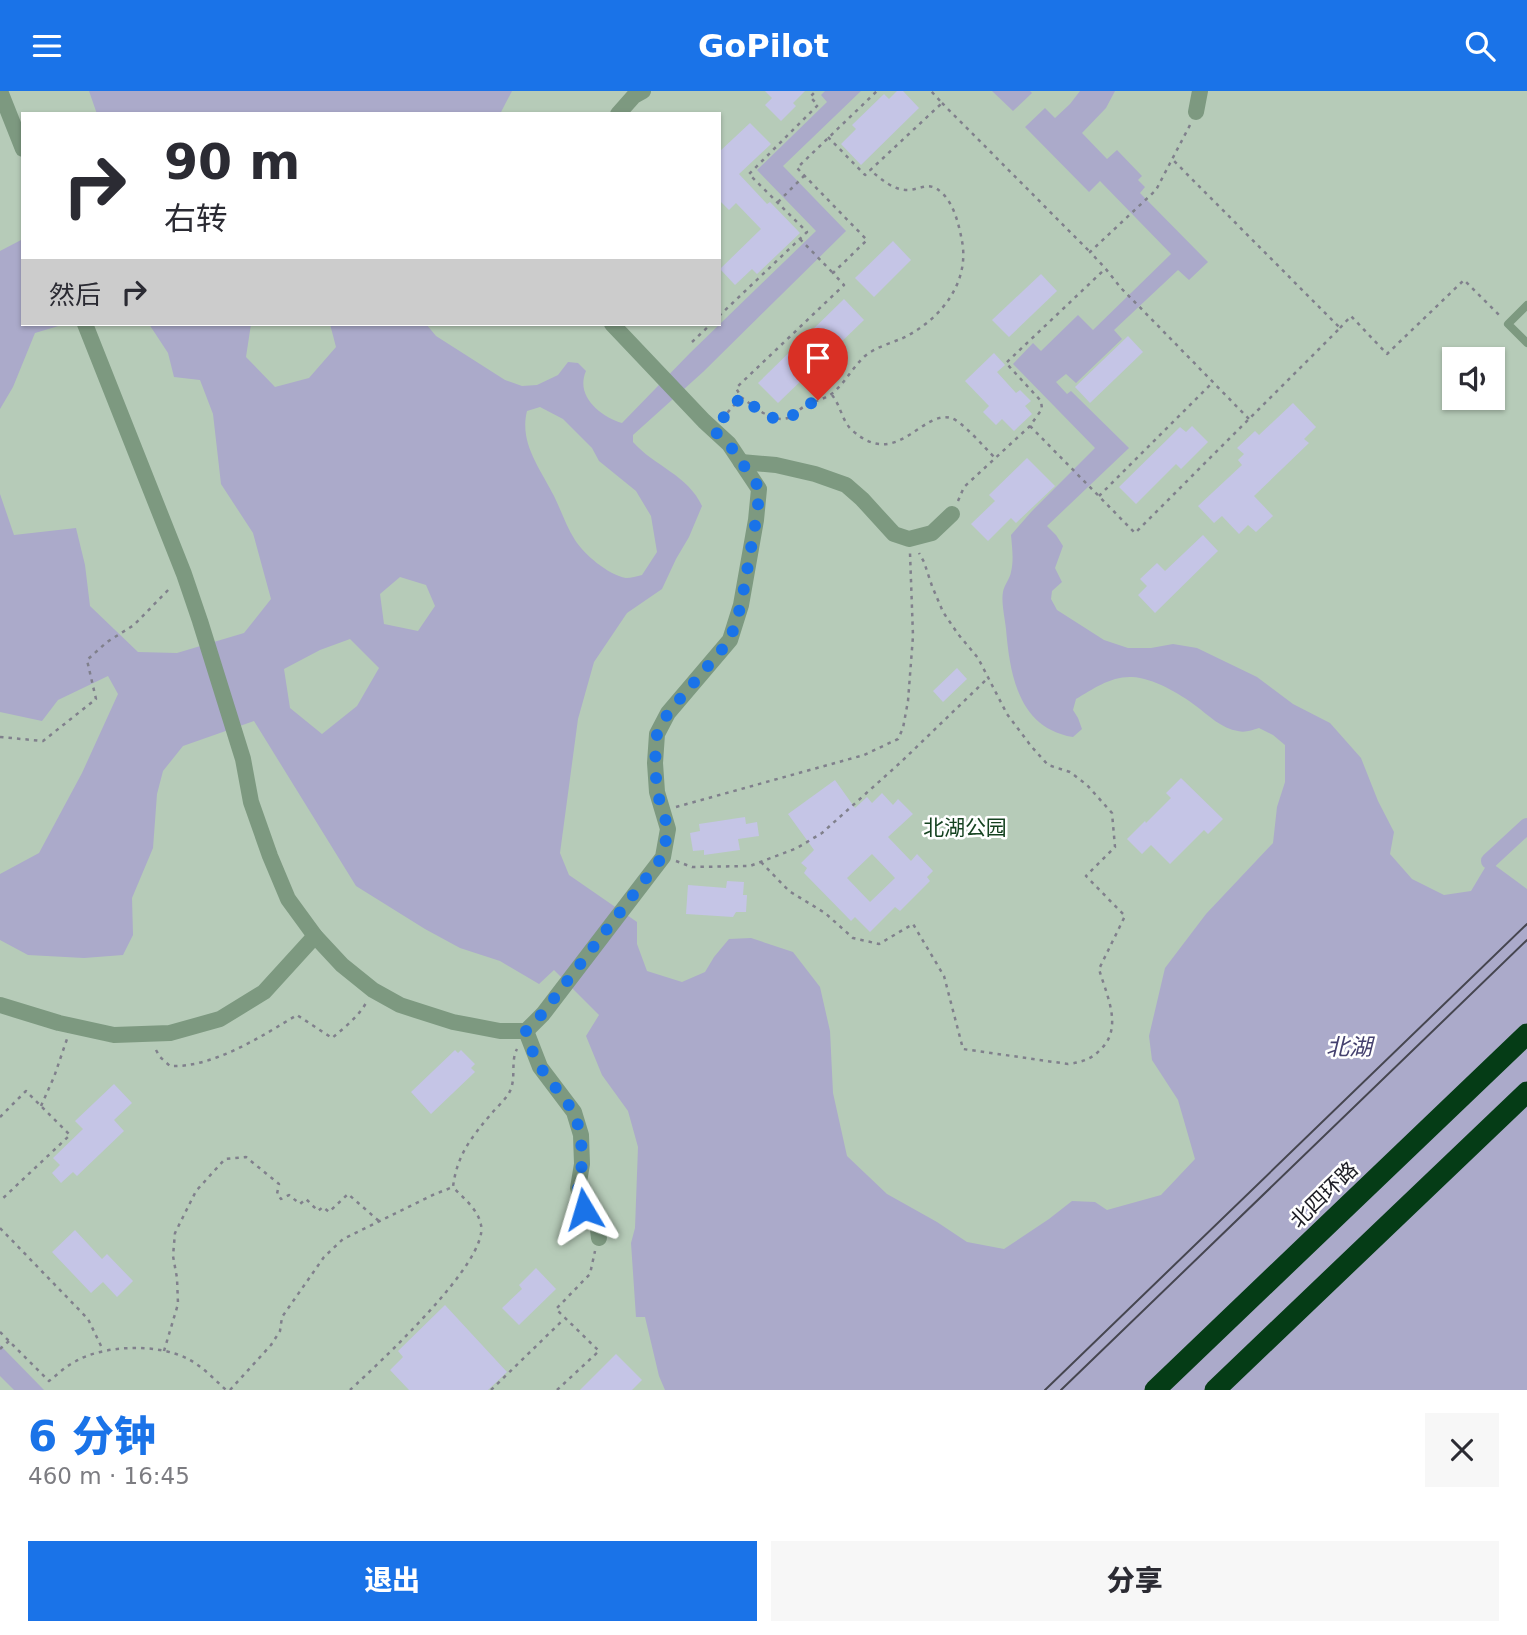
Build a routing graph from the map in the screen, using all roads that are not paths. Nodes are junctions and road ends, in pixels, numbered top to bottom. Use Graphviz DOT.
graph roads {
  1 [pos="0,91"];
  2 [pos="643,91"];
  3 [pos="1200,91"];
  4 [pos="620,112"];
  5 [pos="1196,112"];
  6 [pos="21,144"];
  7 [pos="1527,305"];
  8 [pos="86,326"];
  9 [pos="614,326"];
  10 [pos="1527,343"];
  11 [pos="741,462"];
  12 [pos="952,513"];
  13 [pos="315,936"];
  14 [pos="0,1005"];
  15 [pos="526,1031"];
  16 [pos="1527,1034"];
  17 [pos="1527,1092"];
  18 [pos="599,1238"];
  19 [pos="1155,1390"];
  20 [pos="1216,1390"];
  1 -- 6 [label="street"];
  2 -- 4 [label="street"];
  3 -- 5 [label="street"];
  7 -- 10 [label="lane"];
  8 -- 13 [label="street"];
  9 -- 11 [label="street"];
  11 -- 12 [label="street"];
  11 -- 15 [label="street"];
  13 -- 14 [label="street"];
  13 -- 15 [label="street"];
  15 -- 18 [label="street"];
  16 -- 19 [label="highway, 北四环路"];
  17 -- 20 [label="highway"];
}
